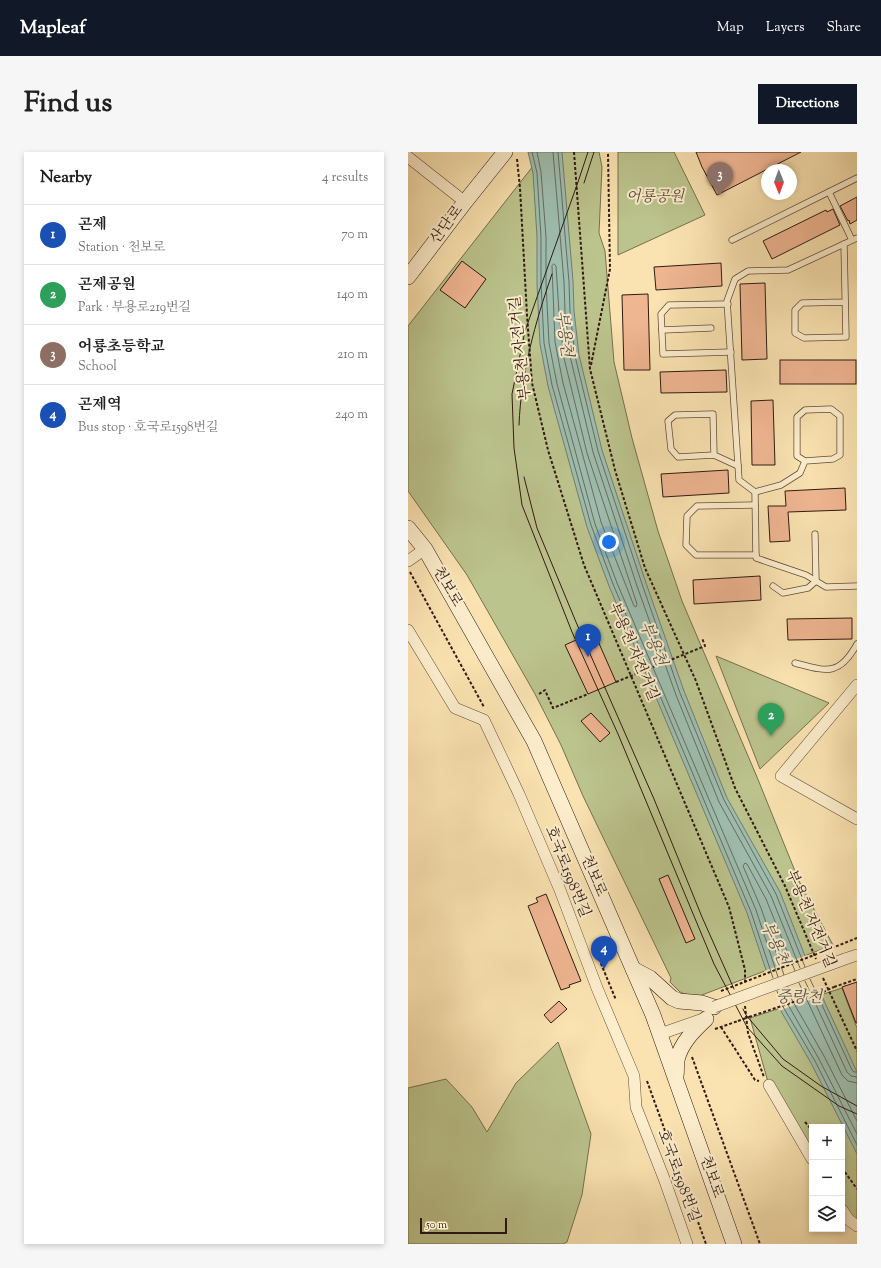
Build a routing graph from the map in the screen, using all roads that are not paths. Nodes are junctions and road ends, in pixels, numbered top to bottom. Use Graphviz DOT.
graph roads {
  1 [pos="505,152"];
  2 [pos="408,157"];
  3 [pos="857,178"];
  4 [pos="829,192"];
  5 [pos="465,202"];
  6 [pos="855,239"];
  7 [pos="732,240"];
  8 [pos="844,244"];
  9 [pos="408,278"];
  10 [pos="845,302"];
  11 [pos="728,304"];
  12 [pos="711,328"];
  13 [pos="662,330"];
  14 [pos="731,352"];
  15 [pos="714,455"];
  16 [pos="804,461"];
  17 [pos="738,466"];
  18 [pos="755,492"];
  19 [pos="755,505"];
  20 [pos="408,528"];
  21 [pos="815,534"];
  22 [pos="425,549"];
  23 [pos="756,555"];
  24 [pos="408,561"];
  25 [pos="816,581"];
  26 [pos="773,586"];
  27 [pos="857,586"];
  28 [pos="408,630"];
  29 [pos="857,644"];
  30 [pos="795,663"];
  31 [pos="857,685"];
  32 [pos="857,819"];
  33 [pos="857,955"];
  34 [pos="633,969"];
  35 [pos="710,1019"];
  36 [pos="660,1034"];
  37 [pos="676,1079"];
  38 [pos="767,1084"];
  39 [pos="809,1154"];
  40 [pos="845,1214"];
  41 [pos="857,1226"];
  42 [pos="687,1244"];
  43 [pos="734,1244"];
  1 -- 5 [label="main road, 산단로"];
  2 -- 5 [label="street"];
  3 -- 4 [label="lane"];
  4 -- 6 [label="lane"];
  4 -- 7 [label="lane"];
  5 -- 9 [label="main road, 산단로"];
  6 -- 8 [label="lane"];
  8 -- 10 [label="lane"];
  8 -- 11 [label="lane"];
  10 -- 10 [label="lane"];
  11 -- 13 [label="lane"];
  11 -- 14 [label="lane"];
  12 -- 13 [label="lane"];
  13 -- 14 [label="lane"];
  14 -- 17 [label="lane"];
  15 -- 15 [label="lane"];
  15 -- 17 [label="lane"];
  16 -- 16 [label="lane"];
  16 -- 18 [label="lane"];
  17 -- 18 [label="lane"];
  18 -- 19 [label="lane"];
  19 -- 23 [label="lane"];
  19 -- 23 [label="lane"];
  20 -- 22 [label="main road, 천보로"];
  21 -- 25 [label="lane"];
  22 -- 24 [label="street"];
  22 -- 34 [label="main road, 천보로"];
  23 -- 25 [label="lane"];
  25 -- 26 [label="lane"];
  25 -- 27 [label="lane"];
  28 -- 42 [label="street, 호국로1598번길"];
  29 -- 30 [label="lane"];
  31 -- 32 [label="street"];
  33 -- 35 [label="street, bridge"];
  34 -- 35 [label="main road"];
  34 -- 36 [label="main road, 천보로"];
  35 -- 36 [label="street"];
  35 -- 37 [label="main road"];
  36 -- 37 [label="main road, 천보로"];
  37 -- 43 [label="main road, 천보로"];
  38 -- 39 [label="street"];
  40 -- 41 [label="street"];
}
